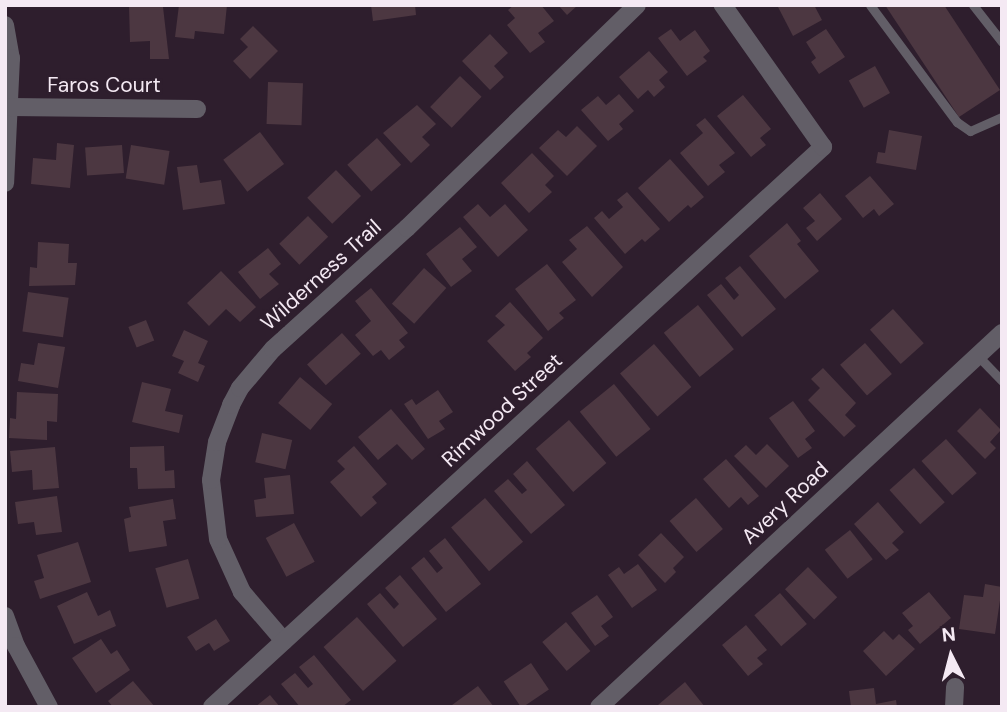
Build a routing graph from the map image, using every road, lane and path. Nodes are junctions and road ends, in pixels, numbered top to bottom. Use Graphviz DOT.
graph roads {
  1 [pos="637,5"];
  2 [pos="723,5"];
  3 [pos="870,5"];
  4 [pos="973,5"];
  5 [pos="5,25"];
  6 [pos="1002,42"];
  7 [pos="10,107"];
  8 [pos="197,109"];
  9 [pos="1002,117"];
  10 [pos="5,183"];
  11 [pos="1002,333"];
  12 [pos="977,355"];
  13 [pos="1002,381"];
  14 [pos="5,616"];
  15 [pos="284,640"];
  16 [pos="955,687"];
  17 [pos="604,705"];
  18 [pos="49,707"];
  19 [pos="212,707"];
  20 [pos="954,707"];
  1 -- 15 [label="street, Wilderness Trail"];
  2 -- 15 [label="street, Rimwood Street"];
  3 -- 9 [label="lane"];
  4 -- 6 [label="lane"];
  5 -- 7 [label="street"];
  7 -- 8 [label="street, Faros Court"];
  7 -- 10 [label="street"];
  11 -- 12 [label="street, Avery Road"];
  12 -- 13 [label="lane"];
  12 -- 17 [label="street, Avery Road"];
  14 -- 18 [label="street"];
  15 -- 19 [label="street, Rimwood Street"];
  16 -- 20 [label="street"];
}
